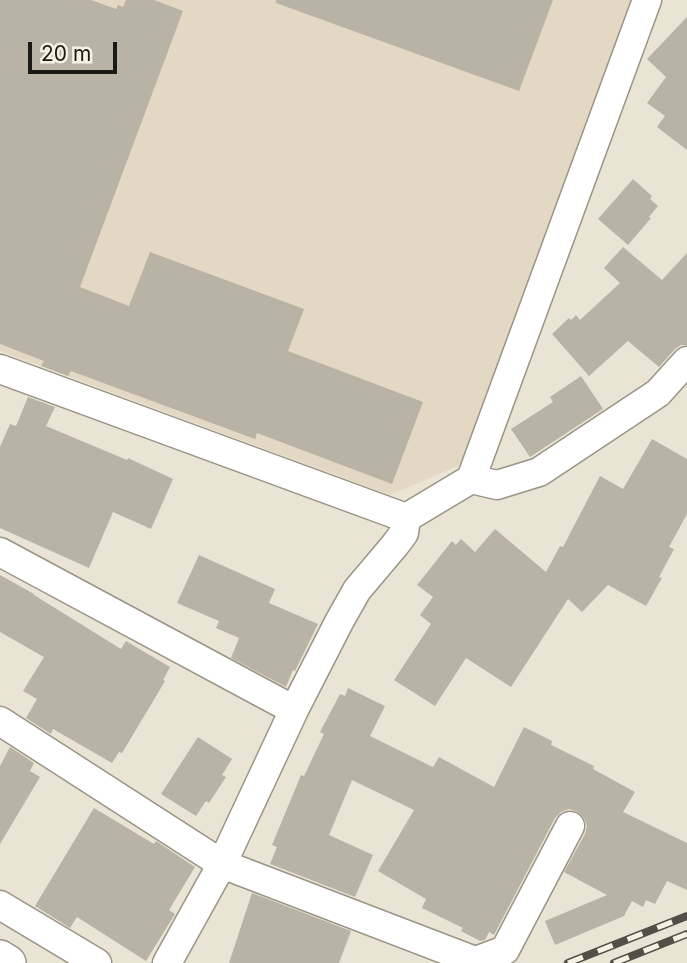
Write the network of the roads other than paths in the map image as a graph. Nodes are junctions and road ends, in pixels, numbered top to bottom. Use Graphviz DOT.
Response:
graph roads {
  1 [pos="647,0"];
  2 [pos="687,361"];
  3 [pos="0,369"];
  4 [pos="471,479"];
  5 [pos="406,518"];
  6 [pos="0,552"];
  7 [pos="294,710"];
  8 [pos="2,727"];
  9 [pos="570,826"];
  10 [pos="222,863"];
  11 [pos="0,905"];
  12 [pos="0,958"];
  13 [pos="473,962"];
  14 [pos="8,963"];
  15 [pos="97,963"];
  16 [pos="167,963"];
  1 -- 4 [label="street"];
  2 -- 4 [label="street"];
  3 -- 5 [label="street"];
  4 -- 5 [label="street"];
  5 -- 7 [label="street"];
  6 -- 7 [label="street"];
  7 -- 10 [label="street"];
  8 -- 10 [label="street"];
  9 -- 13 [label="street"];
  10 -- 13 [label="street"];
  10 -- 16 [label="street"];
  11 -- 15 [label="street"];
  12 -- 14 [label="street"];
}
